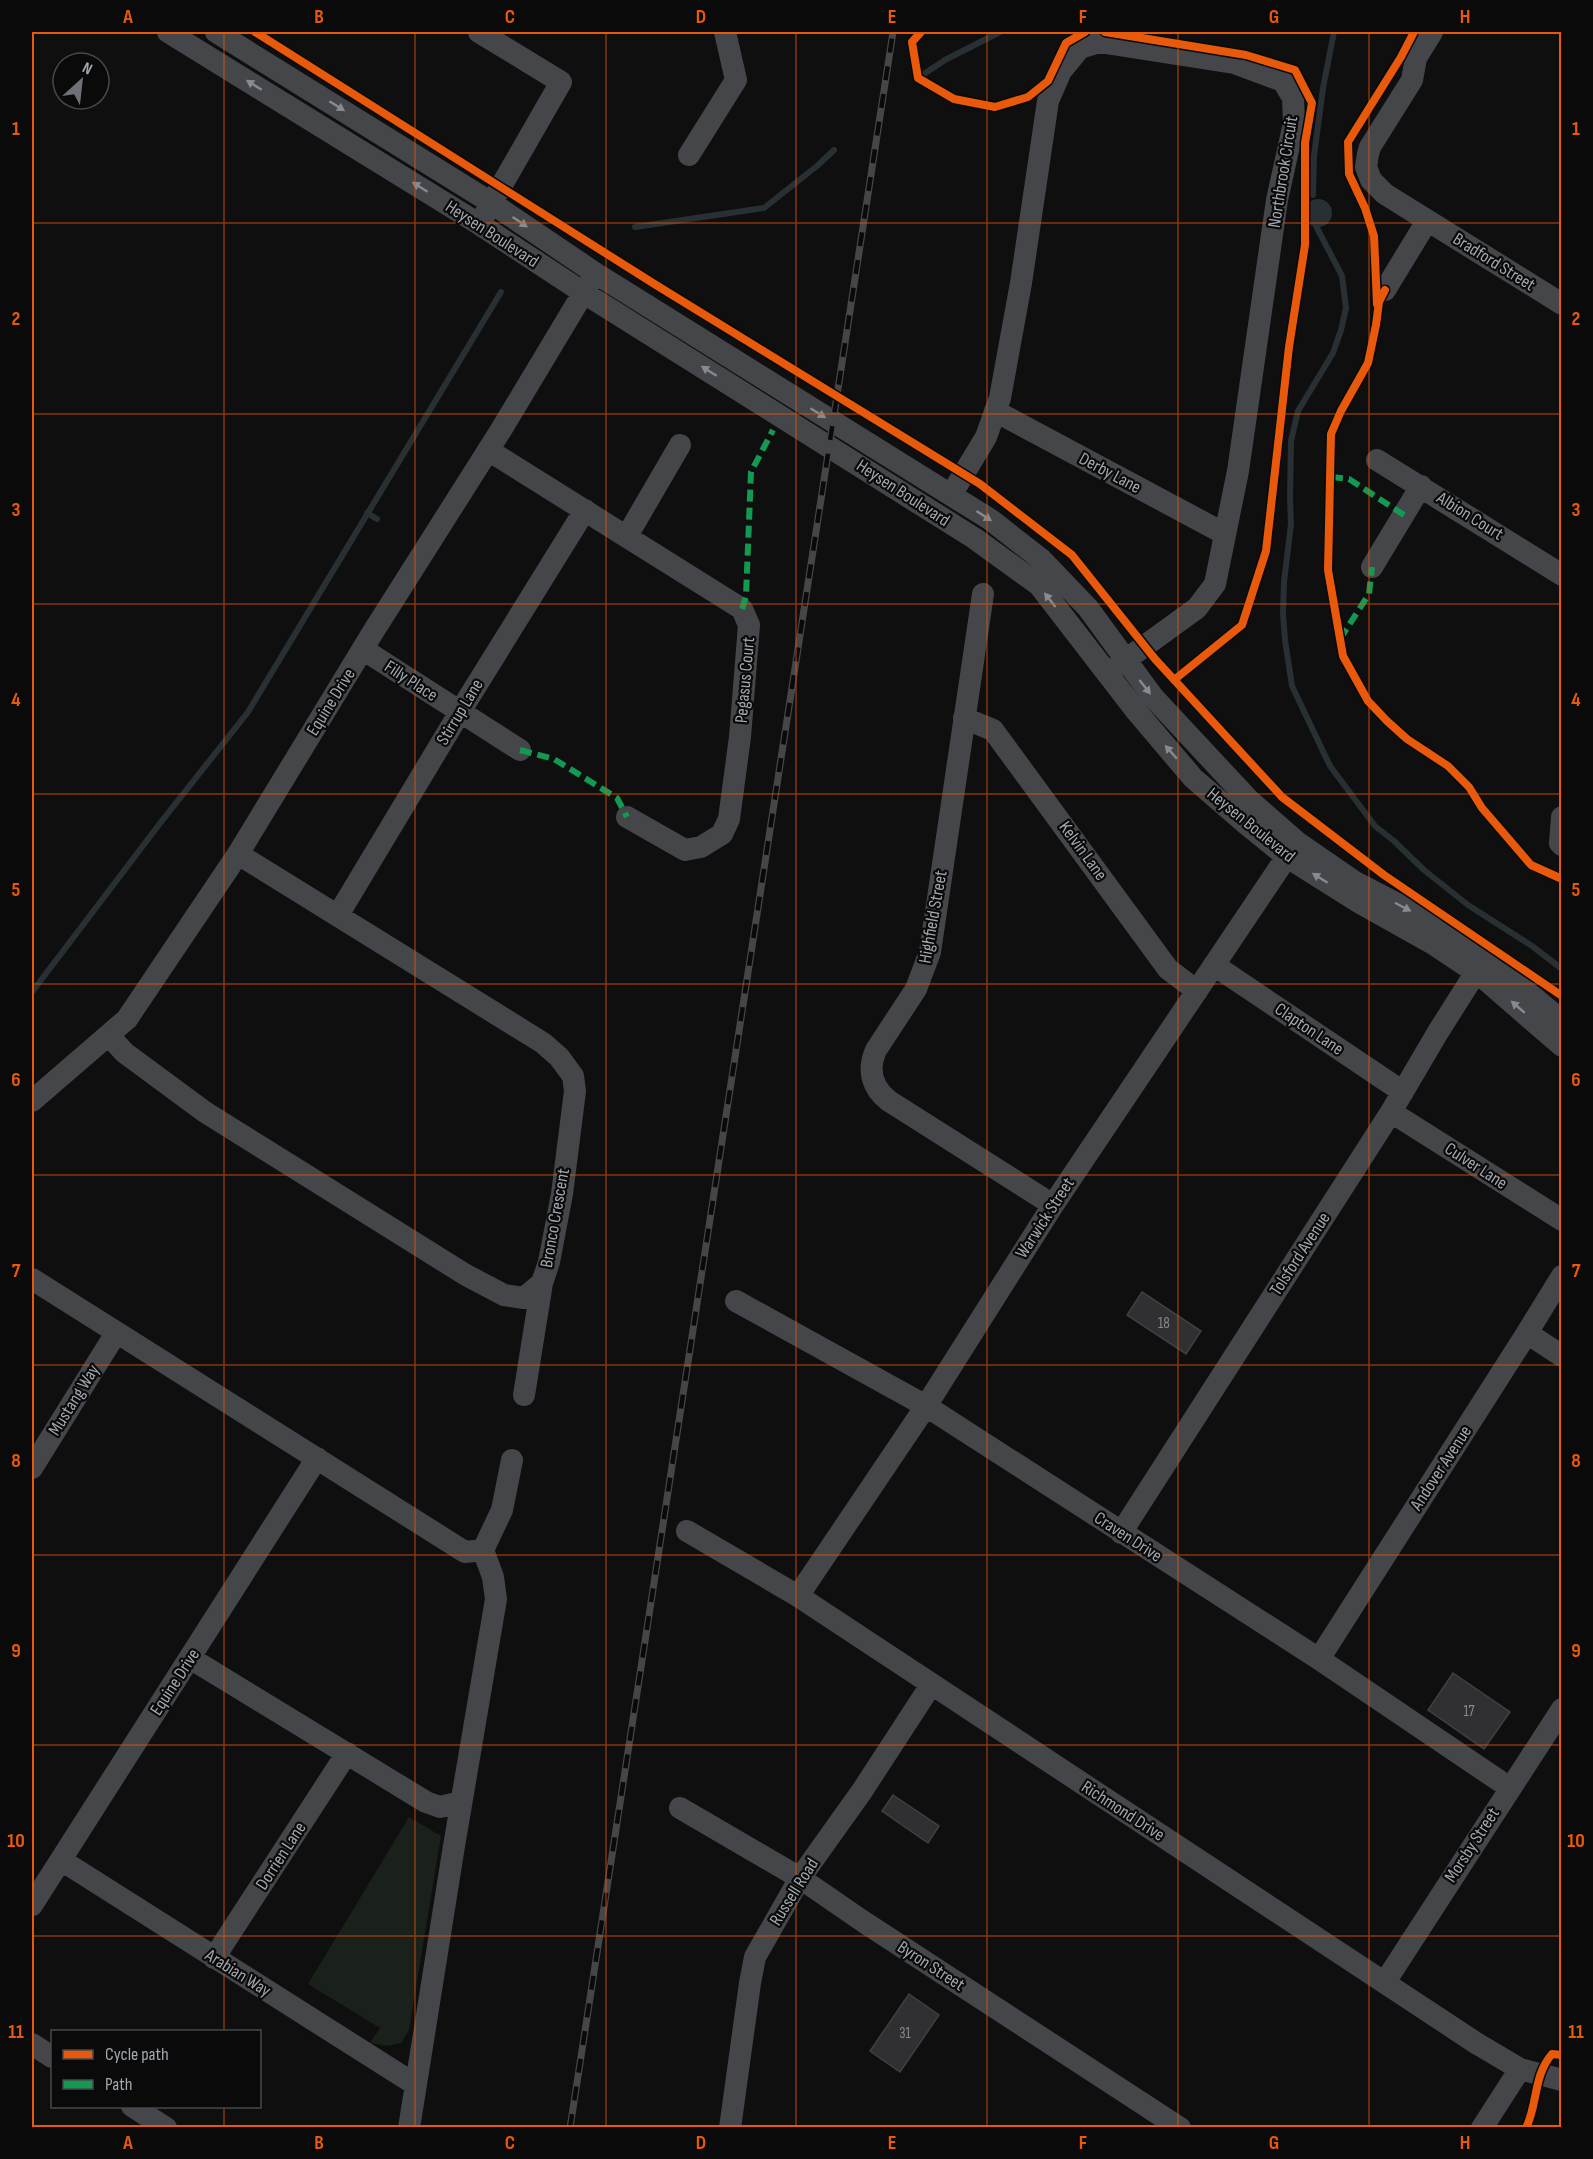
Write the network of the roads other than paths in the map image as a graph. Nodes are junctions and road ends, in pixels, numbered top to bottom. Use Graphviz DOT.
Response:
graph roads {
  1 [pos="168,32"];
  2 [pos="216,32"];
  3 [pos="479,32"];
  4 [pos="724,32"];
  5 [pos="1432,32"];
  6 [pos="689,155"];
  7 [pos="490,202"];
  8 [pos="1427,221"];
  9 [pos="479,224"];
  10 [pos="595,273"];
  11 [pos="1385,290"];
  12 [pos="584,293"];
  13 [pos="1562,304"];
  14 [pos="995,411"];
  15 [pos="680,446"];
  16 [pos="488,450"];
  17 [pos="1377,460"];
  18 [pos="1421,486"];
  19 [pos="951,495"];
  20 [pos="585,510"];
  21 [pos="1225,534"];
  22 [pos="627,536"];
  23 [pos="1372,567"];
  24 [pos="1562,574"];
  25 [pos="983,594"];
  26 [pos="364,650"];
  27 [pos="1116,667"];
  28 [pos="460,712"];
  29 [pos="964,718"];
  30 [pos="520,750"];
  31 [pos="1562,817"];
  32 [pos="627,818"];
  33 [pos="1562,845"];
  34 [pos="1292,849"];
  35 [pos="238,854"];
  36 [pos="338,915"];
  37 [pos="1214,965"];
  38 [pos="1476,972"];
  39 [pos="1197,991"];
  40 [pos="1562,1021"];
  41 [pos="109,1036"];
  42 [pos="1562,1046"];
  43 [pos="1403,1092"];
  44 [pos="32,1101"];
  45 [pos="1391,1112"];
  46 [pos="1053,1204"];
  47 [pos="1562,1221"];
  48 [pos="1562,1276"];
  49 [pos="32,1279"];
  50 [pos="542,1283"];
  51 [pos="736,1300"];
  52 [pos="116,1333"];
  53 [pos="1527,1333"];
  54 [pos="1562,1356"];
  55 [pos="524,1395"];
  56 [pos="926,1406"];
  57 [pos="317,1458"];
  58 [pos="512,1460"];
  59 [pos="32,1468"];
  60 [pos="687,1531"];
  61 [pos="1121,1533"];
  62 [pos="483,1550"];
  63 [pos="798,1596"];
  64 [pos="190,1658"];
  65 [pos="1319,1659"];
  66 [pos="932,1685"];
  67 [pos="1562,1709"];
  68 [pos="347,1754"];
  69 [pos="1510,1788"];
  70 [pos="461,1802"];
  71 [pos="680,1808"];
  72 [pos="61,1860"];
  73 [pos="800,1878"];
  74 [pos="32,1905"];
  75 [pos="214,1958"];
  76 [pos="1385,1982"];
  77 [pos="32,2044"];
  78 [pos="51,2056"];
  79 [pos="1520,2069"];
  80 [pos="1562,2080"];
  81 [pos="416,2085"];
  82 [pos="135,2108"];
  83 [pos="166,2127"];
  84 [pos="409,2127"];
  85 [pos="730,2127"];
  86 [pos="1180,2127"];
  87 [pos="1482,2127"];
  9 -- 1 [label="street, Heysen Boulevard, one-way"];
  2 -- 7 [label="street, Heysen Boulevard, one-way"];
  3 -- 7 [label="street"];
  4 -- 6 [label="street"];
  5 -- 8 [label="street, Bradford Street"];
  7 -- 9 [label="street"];
  7 -- 10 [label="street, Heysen Boulevard, one-way"];
  8 -- 11 [label="street"];
  8 -- 13 [label="street, Bradford Street"];
  9 -- 12 [label="street, Heysen Boulevard"];
  10 -- 12 [label="street, Equine Drive"];
  10 -- 19 [label="street, Heysen Boulevard, one-way"];
  12 -- 16 [label="street, Equine Drive"];
  27 -- 12 [label="street, Heysen Boulevard, one-way"];
  14 -- 19 [label="street, Northbrook Circuit"];
  14 -- 21 [label="street, Derby Lane"];
  14 -- 21 [label="street, Northbrook Circuit"];
  15 -- 22 [label="street"];
  16 -- 20 [label="street, Pegasus Court"];
  16 -- 26 [label="street, Equine Drive"];
  17 -- 18 [label="street, Albion Court"];
  18 -- 23 [label="street"];
  18 -- 24 [label="street, Albion Court"];
  19 -- 27 [label="street, Heysen Boulevard, one-way"];
  20 -- 22 [label="street, Pegasus Court"];
  20 -- 28 [label="street, Stirrup Lane"];
  21 -- 27 [label="street, Northbrook Circuit"];
  22 -- 32 [label="street, Pegasus Court"];
  25 -- 29 [label="street, Highfield Street"];
  26 -- 28 [label="street, Filly Place"];
  26 -- 35 [label="street, Equine Drive"];
  27 -- 34 [label="street, Heysen Boulevard"];
  28 -- 30 [label="street, Filly Place"];
  28 -- 36 [label="street, Stirrup Lane"];
  29 -- 39 [label="street, Kelvin Lane"];
  29 -- 46 [label="street, Highfield Street"];
  31 -- 33 [label="street"];
  34 -- 37 [label="street, Warwick Street"];
  38 -- 34 [label="street, Heysen Boulevard, one-way"];
  34 -- 40 [label="street, Heysen Boulevard, one-way"];
  35 -- 36 [label="street, Bronco Crescent"];
  35 -- 41 [label="street, Equine Drive"];
  36 -- 50 [label="street, Bronco Crescent"];
  37 -- 39 [label="street, Warwick Street"];
  37 -- 43 [label="street, Clapton Lane"];
  42 -- 38 [label="street, Heysen Boulevard, one-way"];
  38 -- 43 [label="street, Tolsford Avenue"];
  39 -- 46 [label="street, Warwick Street"];
  41 -- 44 [label="street, Equine Drive"];
  41 -- 50 [label="street, Bronco Crescent"];
  43 -- 45 [label="street, Tolsford Avenue"];
  45 -- 47 [label="street, Culver Lane"];
  45 -- 61 [label="street, Tolsford Avenue"];
  46 -- 56 [label="street, Warwick Street"];
  48 -- 53 [label="street, Andover Avenue"];
  49 -- 52 [label="street"];
  50 -- 55 [label="street"];
  51 -- 56 [label="street, Craven Drive"];
  52 -- 57 [label="street"];
  52 -- 59 [label="street, Mustang Way"];
  53 -- 54 [label="street"];
  53 -- 65 [label="street, Andover Avenue"];
  56 -- 61 [label="street, Craven Drive"];
  56 -- 63 [label="street, Warwick Street"];
  57 -- 62 [label="street"];
  57 -- 64 [label="street, Equine Drive"];
  58 -- 62 [label="street"];
  60 -- 63 [label="street, Richmond Drive"];
  61 -- 65 [label="street, Craven Drive"];
  62 -- 70 [label="street"];
  63 -- 66 [label="street, Richmond Drive"];
  64 -- 68 [label="street"];
  64 -- 72 [label="street, Equine Drive"];
  65 -- 69 [label="street, Craven Drive"];
  66 -- 73 [label="street, Russell Road"];
  66 -- 76 [label="street, Richmond Drive"];
  67 -- 69 [label="street, Morsby Street"];
  68 -- 70 [label="street"];
  68 -- 75 [label="street, Dorrien Lane"];
  69 -- 76 [label="street, Morsby Street"];
  70 -- 81 [label="street"];
  71 -- 73 [label="street, Byron Street"];
  72 -- 74 [label="street, Equine Drive"];
  72 -- 75 [label="street, Arabian Way"];
  73 -- 85 [label="street, Russell Road"];
  73 -- 86 [label="street, Byron Street"];
  75 -- 81 [label="street, Arabian Way"];
  76 -- 79 [label="street, Richmond Drive"];
  77 -- 78 [label="street"];
  79 -- 80 [label="street, Richmond Drive"];
  79 -- 87 [label="street"];
  81 -- 84 [label="street"];
  82 -- 83 [label="street"];
}
